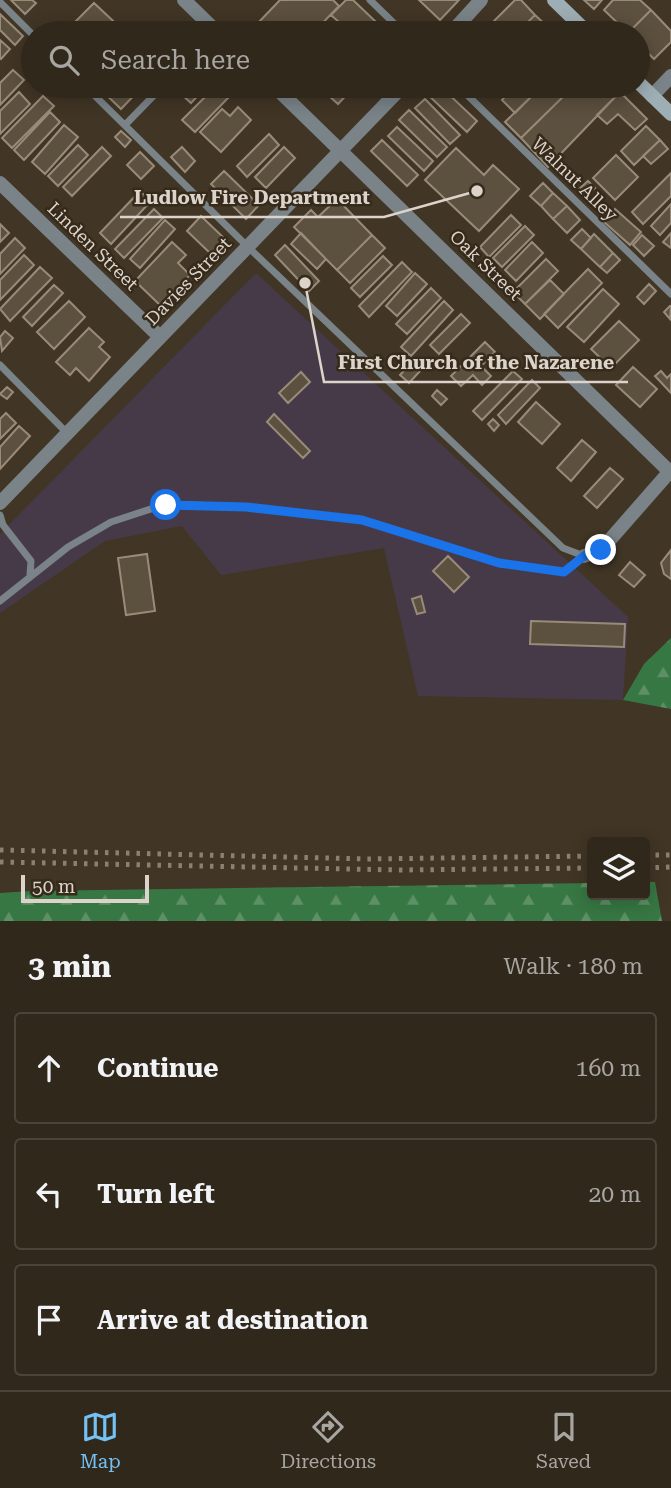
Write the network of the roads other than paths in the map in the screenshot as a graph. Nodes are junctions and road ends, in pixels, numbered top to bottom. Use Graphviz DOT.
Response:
graph roads {
  1 [pos="184,0"];
  2 [pos="369,0"];
  3 [pos="481,0"];
  4 [pos="554,0"];
  5 [pos="0,2"];
  6 [pos="205,21"];
  7 [pos="391,21"];
  8 [pos="462,21"];
  9 [pos="576,21"];
  10 [pos="21,23"];
  11 [pos="671,76"];
  12 [pos="652,96"];
  13 [pos="97,98"];
  14 [pos="151,98"];
  15 [pos="287,98"];
  16 [pos="392,98"];
  17 [pos="470,98"];
  18 [pos="671,114"];
  19 [pos="125,125"];
  20 [pos="342,150"];
  21 [pos="0,183"];
  22 [pos="248,247"];
  23 [pos="671,294"];
  24 [pos="160,337"];
  25 [pos="0,365"];
  26 [pos="68,434"];
  27 [pos="670,472"];
  28 [pos="0,503"];
  29 [pos="0,515"];
  30 [pos="584,556"];
  31 [pos="30,575"];
  32 [pos="0,601"];
  1 -- 6 [label="street"];
  2 -- 7 [label="lane"];
  3 -- 8 [label="street"];
  4 -- 9 [label="main road"];
  5 -- 10 [label="lane"];
  11 -- 12 [label="street"];
  12 -- 18 [label="main road"];
  13 -- 19 [label="lane"];
  14 -- 19 [label="lane"];
  15 -- 20 [label="street, Oak Street"];
  16 -- 20 [label="street, Davies Street"];
  17 -- 23 [label="lane, Walnut Alley"];
  19 -- 22 [label="lane"];
  20 -- 22 [label="street, Davies Street"];
  20 -- 27 [label="street, Oak Street"];
  21 -- 24 [label="street, Linden Street"];
  22 -- 24 [label="street, Davies Street"];
  22 -- 30 [label="lane"];
  24 -- 26 [label="street, Davies Street"];
  25 -- 26 [label="lane"];
  26 -- 28 [label="street, Davies Street"];
  27 -- 30 [label="street"];
  29 -- 31 [label="lane"];
  30 -- 31 [label="lane"];
  31 -- 32 [label="lane"];
}
